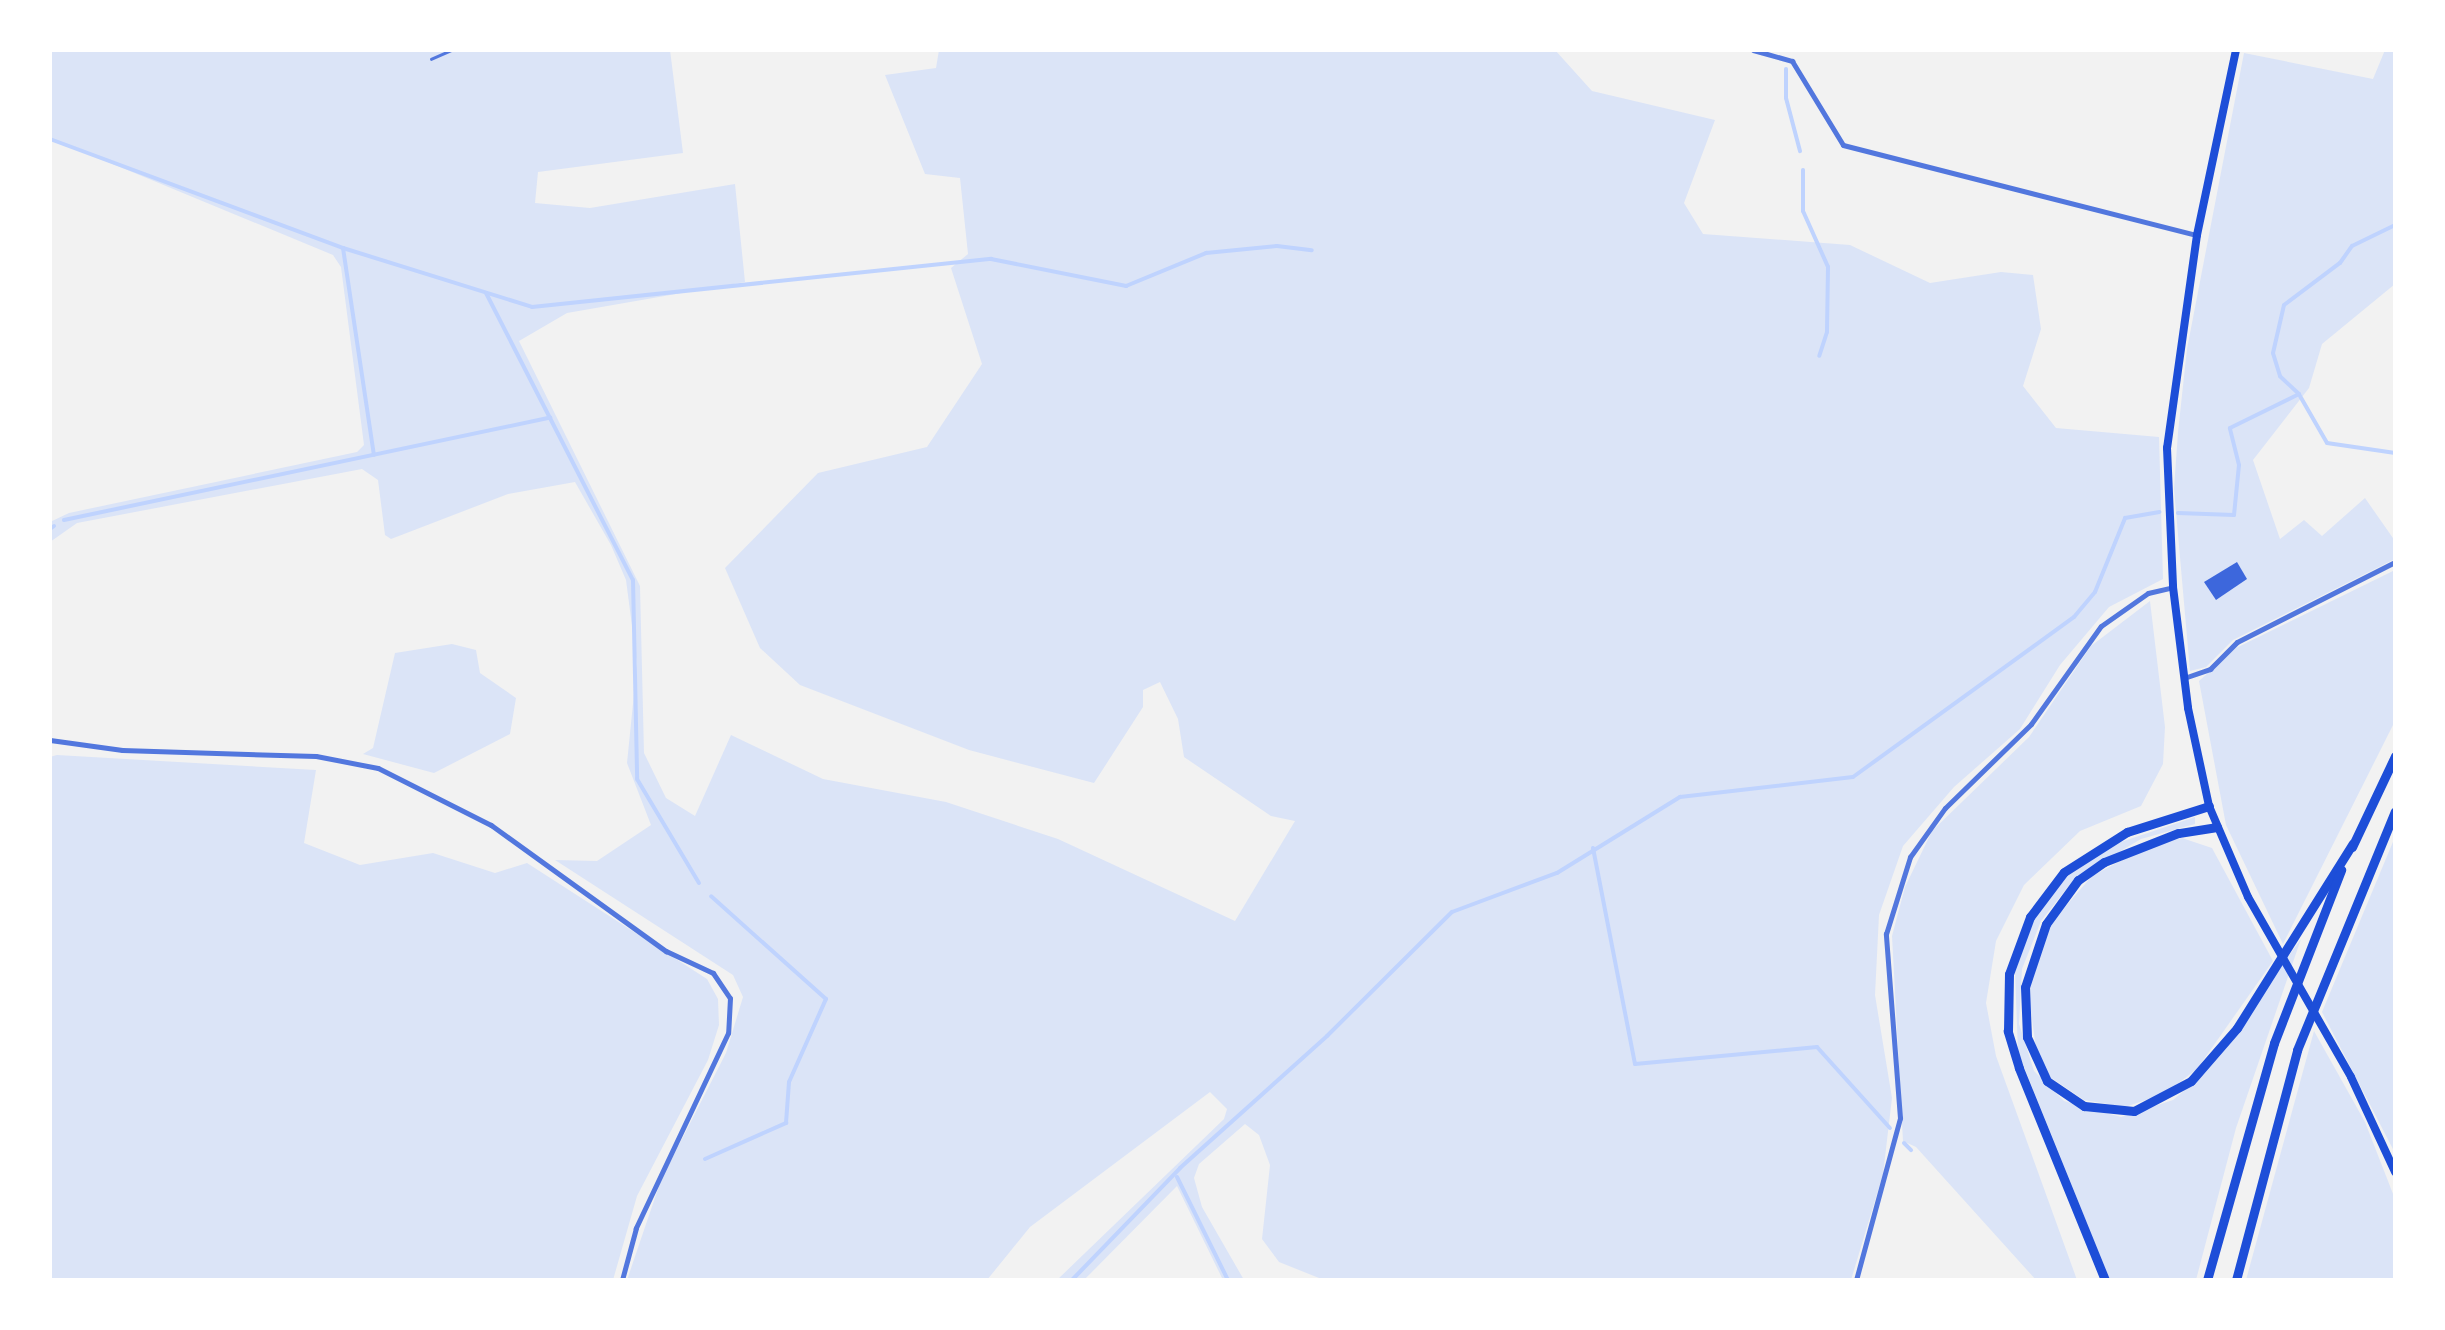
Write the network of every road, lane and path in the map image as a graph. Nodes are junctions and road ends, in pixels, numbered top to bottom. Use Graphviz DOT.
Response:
graph roads {
  1 [pos="451,50"];
  2 [pos="1753,50"];
  3 [pos="2236,50"];
  4 [pos="431,58"];
  5 [pos="2197,235"];
  6 [pos="2395,562"];
  7 [pos="2173,587"];
  8 [pos="2184,678"];
  9 [pos="50,740"];
  10 [pos="2395,756"];
  11 [pos="2209,806"];
  12 [pos="2395,811"];
  13 [pos="2217,828"];
  14 [pos="2354,843"];
  15 [pos="2395,1172"];
  16 [pos="622,1280"];
  17 [pos="1856,1280"];
  18 [pos="2104,1280"];
  19 [pos="2207,1280"];
  20 [pos="2236,1280"];
  1 -- 4 [label="lane"];
  2 -- 5 [label="street"];
  3 -- 5 [label="main road"];
  5 -- 7 [label="main road"];
  6 -- 8 [label="street"];
  7 -- 8 [label="main road"];
  7 -- 17 [label="street"];
  8 -- 11 [label="main road"];
  9 -- 16 [label="street"];
  10 -- 14 [label="highway"];
  11 -- 13 [label="main road"];
  11 -- 18 [label="highway"];
  12 -- 20 [label="highway"];
  13 -- 14 [label="highway"];
  13 -- 15 [label="main road"];
  14 -- 19 [label="highway"];
}
